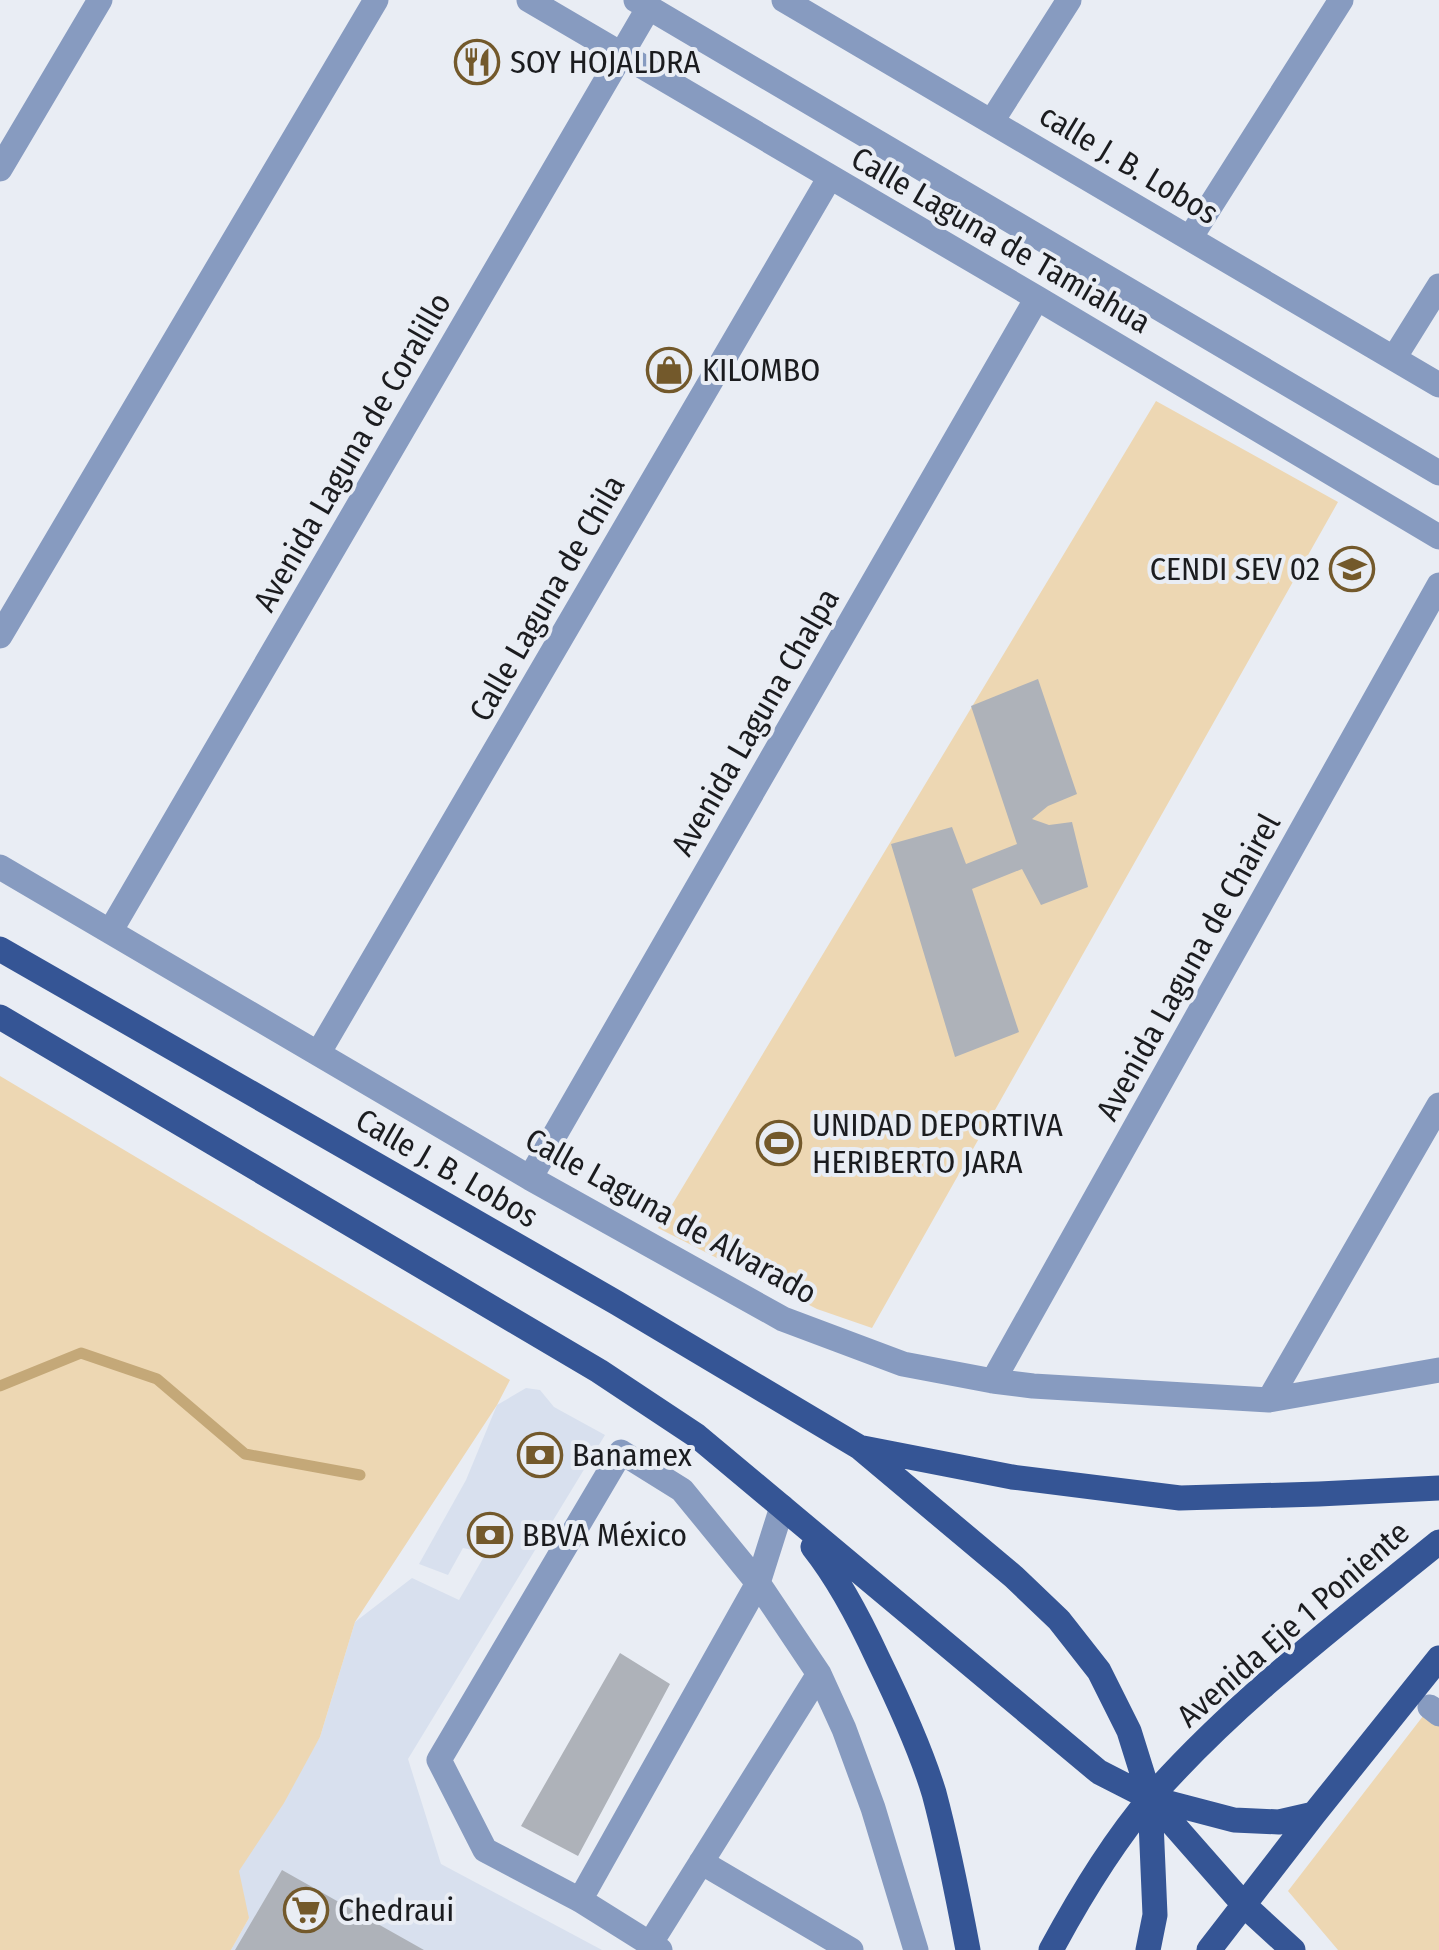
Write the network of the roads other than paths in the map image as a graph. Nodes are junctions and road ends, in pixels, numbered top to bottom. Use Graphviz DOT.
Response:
graph roads {
  1 [pos="100,0"];
  2 [pos="376,0"];
  3 [pos="529,0"];
  4 [pos="1069,0"];
  5 [pos="1341,0"];
  6 [pos="642,3"];
  7 [pos="795,3"];
  8 [pos="620,54"];
  9 [pos="992,121"];
  10 [pos="0,169"];
  11 [pos="830,177"];
  12 [pos="1190,238"];
  13 [pos="1439,286"];
  14 [pos="1037,298"];
  15 [pos="1394,358"];
  16 [pos="1439,385"];
  17 [pos="1439,473"];
  18 [pos="1439,538"];
  19 [pos="1439,585"];
  20 [pos="0,636"];
  21 [pos="0,867"];
  22 [pos="111,930"];
  23 [pos="0,950"];
  24 [pos="0,1017"];
  25 [pos="319,1052"];
  26 [pos="1439,1105"];
  27 [pos="530,1178"];
  28 [pos="1439,1370"];
  29 [pos="993,1382"];
  30 [pos="1269,1400"];
  31 [pos="859,1447"];
  32 [pos="1439,1488"];
  33 [pos="782,1507"];
  34 [pos="1439,1542"];
  35 [pos="758,1582"];
  36 [pos="1439,1658"];
  37 [pos="819,1674"];
  38 [pos="1150,1798"];
  39 [pos="1314,1814"];
  40 [pos="701,1862"];
  41 [pos="580,1900"];
  42 [pos="1244,1906"];
  43 [pos="654,1948"];
  44 [pos="851,1950"];
  45 [pos="916,1950"];
  46 [pos="968,1950"];
  47 [pos="1051,1950"];
  48 [pos="1148,1950"];
  49 [pos="1209,1950"];
  50 [pos="1293,1950"];
  1 -- 10 [label="street"];
  2 -- 20 [label="street"];
  3 -- 8 [label="street, Calle Laguna de Tamiahua"];
  4 -- 9 [label="street"];
  5 -- 12 [label="street"];
  6 -- 8 [label="street, Avenida Laguna de Coralillo"];
  6 -- 17 [label="street, Calle Laguna de Tamiahua"];
  7 -- 9 [label="street, calle J. B. Lobos"];
  8 -- 11 [label="street, Calle Laguna de Tamiahua"];
  8 -- 22 [label="street, Avenida Laguna de Coralillo"];
  9 -- 12 [label="street, calle J. B. Lobos"];
  11 -- 14 [label="street, Calle Laguna de Tamiahua"];
  11 -- 25 [label="street, Calle Laguna de Chila"];
  12 -- 15 [label="street, calle J. B. Lobos"];
  13 -- 15 [label="street"];
  14 -- 18 [label="street, Calle Laguna de Tamiahua"];
  14 -- 27 [label="street, Avenida Laguna Chalpa"];
  15 -- 16 [label="street, calle J. B. Lobos"];
  19 -- 29 [label="street, Avenida Laguna de Chairel"];
  21 -- 22 [label="street, Calle Laguna de Alvarado"];
  22 -- 25 [label="street, Calle Laguna de Alvarado"];
  23 -- 31 [label="main road, Calle J. B. Lobos"];
  24 -- 33 [label="main road"];
  25 -- 27 [label="street, Calle Laguna de Alvarado"];
  26 -- 30 [label="street"];
  27 -- 29 [label="street, Calle Laguna de Alvarado"];
  28 -- 30 [label="street, Calle Laguna de Alvarado"];
  29 -- 30 [label="street, Calle Laguna de Alvarado"];
  31 -- 32 [label="main road"];
  31 -- 38 [label="main road"];
  33 -- 35 [label="street"];
  33 -- 38 [label="main road"];
  33 -- 46 [label="main road"];
  34 -- 38 [label="main road, Avenida Eje 1 Poniente"];
  35 -- 37 [label="street"];
  35 -- 41 [label="street"];
  35 -- 41 [label="street"];
  36 -- 39 [label="main road"];
  37 -- 40 [label="street"];
  37 -- 45 [label="street"];
  38 -- 39 [label="main road"];
  38 -- 42 [label="main road"];
  38 -- 47 [label="main road, Avenida Eje 1 Poniente"];
  38 -- 48 [label="main road"];
  39 -- 42 [label="main road"];
  40 -- 43 [label="street"];
  40 -- 44 [label="street"];
  41 -- 43 [label="street"];
  42 -- 49 [label="main road"];
  42 -- 50 [label="main road"];
}
